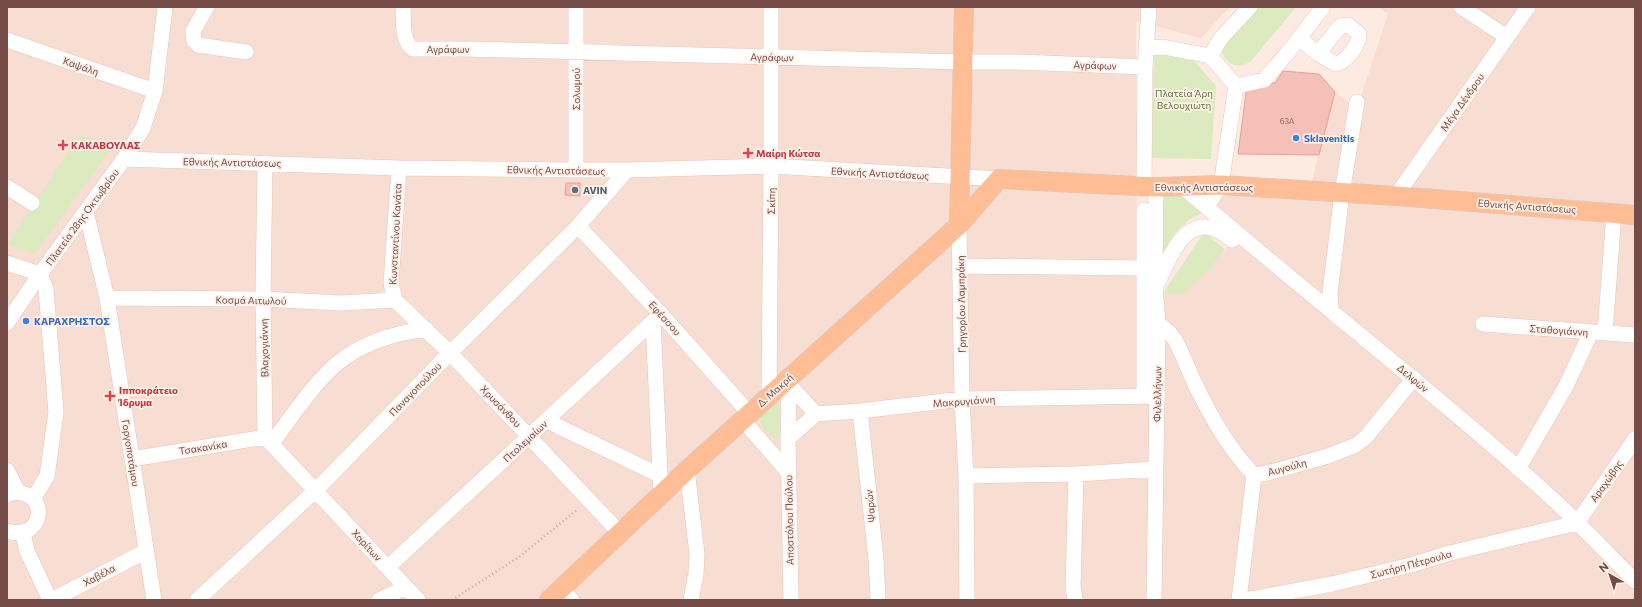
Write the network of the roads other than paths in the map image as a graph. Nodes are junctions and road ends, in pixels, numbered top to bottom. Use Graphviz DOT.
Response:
graph roads {
  1 [pos="165,7"];
  2 [pos="207,7"];
  3 [pos="403,7"];
  4 [pos="576,7"];
  5 [pos="771,7"];
  6 [pos="964,7"];
  7 [pos="1149,7"];
  8 [pos="1250,7"];
  9 [pos="1324,7"];
  10 [pos="1461,7"];
  11 [pos="1528,7"];
  12 [pos="1507,37"];
  13 [pos="1299,38"];
  14 [pos="7,40"];
  15 [pos="1147,48"];
  16 [pos="246,52"];
  17 [pos="577,52"];
  18 [pos="1318,54"];
  19 [pos="1210,56"];
  20 [pos="771,57"];
  21 [pos="963,62"];
  22 [pos="1144,67"];
  23 [pos="1236,86"];
  24 [pos="155,91"];
  25 [pos="1357,102"];
  26 [pos="124,159"];
  27 [pos="265,163"];
  28 [pos="771,166"];
  29 [pos="399,168"];
  30 [pos="576,170"];
  31 [pos="627,170"];
  32 [pos="960,178"];
  33 [pos="999,180"];
  34 [pos="1221,185"];
  35 [pos="1182,186"];
  36 [pos="7,187"];
  37 [pos="1150,187"];
  38 [pos="1342,193"];
  39 [pos="1396,196"];
  40 [pos="32,204"];
  41 [pos="1206,207"];
  42 [pos="1144,210"];
  43 [pos="86,212"];
  44 [pos="1614,213"];
  45 [pos="1635,214"];
  46 [pos="959,225"];
  47 [pos="578,226"];
  48 [pos="7,262"];
  49 [pos="960,266"];
  50 [pos="1144,268"];
  51 [pos="40,274"];
  52 [pos="1293,280"];
  53 [pos="1155,288"];
  54 [pos="107,298"];
  55 [pos="263,299"];
  56 [pos="396,300"];
  57 [pos="1331,310"];
  58 [pos="657,317"];
  59 [pos="1158,322"];
  60 [pos="7,323"];
  61 [pos="1483,324"];
  62 [pos="426,329"];
  63 [pos="1598,332"];
  64 [pos="1635,335"];
  65 [pos="450,353"];
  66 [pos="1414,378"];
  67 [pos="787,383"];
  68 [pos="769,395"];
  69 [pos="1151,396"];
  70 [pos="962,399"];
  71 [pos="860,411"];
  72 [pos="816,414"];
  73 [pos="746,416"];
  74 [pos="547,421"];
  75 [pos="530,437"];
  76 [pos="788,439"];
  77 [pos="1635,439"];
  78 [pos="268,441"];
  79 [pos="132,459"];
  80 [pos="1156,469"];
  81 [pos="1518,469"];
  82 [pos="7,470"];
  83 [pos="687,470"];
  84 [pos="788,472"];
  85 [pos="1076,474"];
  86 [pos="659,475"];
  87 [pos="1254,475"];
  88 [pos="966,476"];
  89 [pos="316,490"];
  90 [pos="12,494"];
  91 [pos="661,494"];
  92 [pos="33,499"];
  93 [pos="1577,523"];
  94 [pos="7,531"];
  95 [pos="23,533"];
  96 [pos="620,533"];
  97 [pos="146,551"];
  98 [pos="388,568"];
  99 [pos="1635,581"];
  100 [pos="406,587"];
  101 [pos="561,596"];
  102 [pos="1279,597"];
  103 [pos="51,600"];
  104 [pos="154,600"];
  105 [pos="197,600"];
  106 [pos="379,600"];
  107 [pos="418,600"];
  108 [pos="692,600"];
  109 [pos="791,600"];
  110 [pos="878,600"];
  111 [pos="967,600"];
  112 [pos="1075,600"];
  113 [pos="1154,600"];
  114 [pos="1239,600"];
  115 [pos="1245,600"];
  1 -- 24 [label="street, Πλατεία 28ης Οκτωβρίου"];
  2 -- 16 [label="street"];
  3 -- 17 [label="street, Αγράφων"];
  4 -- 17 [label="street, Σολωμού"];
  5 -- 20 [label="street, Σκίπη"];
  6 -- 21 [label="main road, Γρηγορίου Λαμπράκη"];
  7 -- 15 [label="street, Φιλελλήνων"];
  8 -- 19 [label="street"];
  9 -- 13 [label="street"];
  10 -- 12 [label="street"];
  11 -- 12 [label="street, Μέγα Δένδρου"];
  12 -- 39 [label="street, Μέγα Δένδρου"];
  13 -- 18 [label="street"];
  13 -- 23 [label="street"];
  14 -- 24 [label="street, Καψάλη"];
  15 -- 19 [label="street"];
  15 -- 22 [label="street, Φιλελλήνων"];
  17 -- 20 [label="street, Αγράφων"];
  17 -- 30 [label="street, Σολωμού"];
  19 -- 23 [label="street"];
  20 -- 21 [label="street, Αγράφων"];
  20 -- 28 [label="street, Σκίπη"];
  21 -- 22 [label="street, Αγράφων"];
  21 -- 32 [label="main road, Γρηγορίου Λαμπράκη"];
  22 -- 37 [label="street, Φιλελλήνων"];
  23 -- 34 [label="street"];
  24 -- 26 [label="street, Πλατεία 28ης Οκτωβρίου"];
  25 -- 38 [label="street"];
  26 -- 27 [label="street, Εθνικής Αντιστάσεως"];
  26 -- 43 [label="street, Πλατεία 28ης Οκτωβρίου"];
  27 -- 29 [label="street, Εθνικής Αντιστάσεως"];
  27 -- 55 [label="street, Βλαχογιάννη"];
  28 -- 31 [label="street, Εθνικής Αντιστάσεως"];
  28 -- 32 [label="street, Εθνικής Αντιστάσεως"];
  28 -- 68 [label="street, Σκίπη"];
  29 -- 30 [label="street, Εθνικής Αντιστάσεως"];
  29 -- 56 [label="street, Κωνσταντίνου Κανάτα"];
  30 -- 31 [label="street, Εθνικής Αντιστάσεως"];
  31 -- 47 [label="street, Παναγοπούλου"];
  32 -- 33 [label="street, Εθνικής Αντιστάσεως"];
  32 -- 46 [label="main road, Γρηγορίου Λαμπράκη"];
  33 -- 37 [label="main road, Εθνικής Αντιστάσεως"];
  33 -- 46 [label="main road, Δ. Μακρή"];
  34 -- 35 [label="main road, Εθνικής Αντιστάσεως"];
  34 -- 38 [label="main road, Εθνικής Αντιστάσεως"];
  34 -- 41 [label="street"];
  35 -- 37 [label="main road, Εθνικής Αντιστάσεως"];
  35 -- 41 [label="street, Δελφών"];
  36 -- 40 [label="street"];
  37 -- 53 [label="street, Φιλελλήνων"];
  38 -- 39 [label="main road, Εθνικής Αντιστάσεως"];
  38 -- 57 [label="street"];
  39 -- 44 [label="main road, Εθνικής Αντιστάσεως"];
  41 -- 52 [label="street, Δελφών"];
  42 -- 50 [label="street"];
  43 -- 51 [label="street, Πλατεία 28ης Οκτωβρίου"];
  43 -- 54 [label="street, Γοργοποτάμου"];
  44 -- 45 [label="main road, Εθνικής Αντιστάσεως"];
  44 -- 63 [label="street"];
  46 -- 49 [label="street, Γρηγορίου Λαμπράκη"];
  46 -- 67 [label="main road, Δ. Μακρή"];
  47 -- 58 [label="street, Εφέσσου"];
  47 -- 65 [label="street, Παναγοπούλου"];
  48 -- 51 [label="street"];
  49 -- 50 [label="street"];
  49 -- 70 [label="street, Γρηγορίου Λαμπράκη"];
  50 -- 69 [label="street"];
  51 -- 60 [label="street, Πλατεία 28ης Οκτωβρίου"];
  51 -- 92 [label="street"];
  52 -- 53 [label="street"];
  52 -- 57 [label="street, Δελφών"];
  53 -- 59 [label="street, Φιλελλήνων"];
  54 -- 55 [label="street, Κοσμά Αιτωλού"];
  54 -- 79 [label="street, Γοργοποτάμου"];
  55 -- 56 [label="street, Κοσμά Αιτωλού"];
  55 -- 78 [label="street, Βλαχογιάννη"];
  56 -- 62 [label="street, Χρυσάνθου"];
  57 -- 66 [label="street, Δελφών"];
  58 -- 73 [label="street, Εφέσσου"];
  58 -- 74 [label="street, Πτολεμαίων"];
  58 -- 86 [label="street"];
  59 -- 69 [label="street, Φιλελλήνων"];
  59 -- 87 [label="street"];
  61 -- 63 [label="street, Σταθογιάννη"];
  62 -- 65 [label="street, Χρυσάνθου"];
  62 -- 78 [label="street"];
  63 -- 64 [label="street, Σταθογιάννη"];
  63 -- 81 [label="street"];
  65 -- 75 [label="street, Χρυσάνθου"];
  65 -- 89 [label="street, Παναγοπούλου"];
  66 -- 81 [label="street, Δελφών"];
  66 -- 87 [label="street, Αυγούλη"];
  67 -- 68 [label="main road, Δ. Μακρή"];
  67 -- 72 [label="street"];
  67 -- 76 [label="street, Αποστόλου Παύλου"];
  68 -- 73 [label="main road, Δ. Μακρή"];
  69 -- 70 [label="street, Μακρυγιάννη"];
  69 -- 80 [label="street, Φιλελλήνων"];
  70 -- 71 [label="street, Μακρυγιάννη"];
  70 -- 88 [label="street, Γρηγορίου Λαμπράκη"];
  71 -- 72 [label="street, Μακρυγιάννη"];
  71 -- 110 [label="street, Ψαρών"];
  72 -- 76 [label="street"];
  73 -- 83 [label="main road, Δ. Μακρή"];
  73 -- 84 [label="street, Εφέσσου"];
  74 -- 75 [label="street, Πτολεμαίων"];
  74 -- 86 [label="street"];
  75 -- 96 [label="street, Χρυσάνθου"];
  75 -- 98 [label="street, Πτολεμαίων"];
  76 -- 84 [label="street, Αποστόλου Παύλου"];
  77 -- 93 [label="street, Αραχώβης"];
  78 -- 79 [label="street, Τσακανίκα"];
  78 -- 89 [label="street, Χαρίτων"];
  79 -- 97 [label="street, Γοργοποτάμου"];
  80 -- 85 [label="street"];
  80 -- 113 [label="street, Φιλελλήνων"];
  81 -- 93 [label="street, Δελφών"];
  82 -- 90 [label="street"];
  83 -- 91 [label="main road, Δ. Μακρή"];
  83 -- 108 [label="street"];
  84 -- 109 [label="street, Αποστόλου Παύλου"];
  85 -- 88 [label="street"];
  85 -- 112 [label="street"];
  86 -- 91 [label="street"];
  87 -- 114 [label="street, Αυγούλη"];
  88 -- 111 [label="street, Γρηγορίου Λαμπράκη"];
  89 -- 98 [label="street, Χαρίτων"];
  89 -- 105 [label="street, Παναγοπούλου"];
  90 -- 92 [label="street"];
  91 -- 96 [label="main road, Δ. Μακρή"];
  92 -- 95 [label="street"];
  93 -- 99 [label="street, Δελφών"];
  93 -- 102 [label="street, Σωτήρη Πέτρουλα"];
  94 -- 95 [label="street"];
  95 -- 103 [label="street"];
  96 -- 101 [label="main road, Δ. Μακρή"];
  97 -- 103 [label="street, Χαβέλα"];
  97 -- 104 [label="street, Γοργοποτάμου"];
  98 -- 100 [label="street, Χαρίτων"];
  100 -- 106 [label="street"];
  100 -- 107 [label="street, Χαρίτων"];
  102 -- 115 [label="street, Σωτήρη Πέτρουλα"];
}
